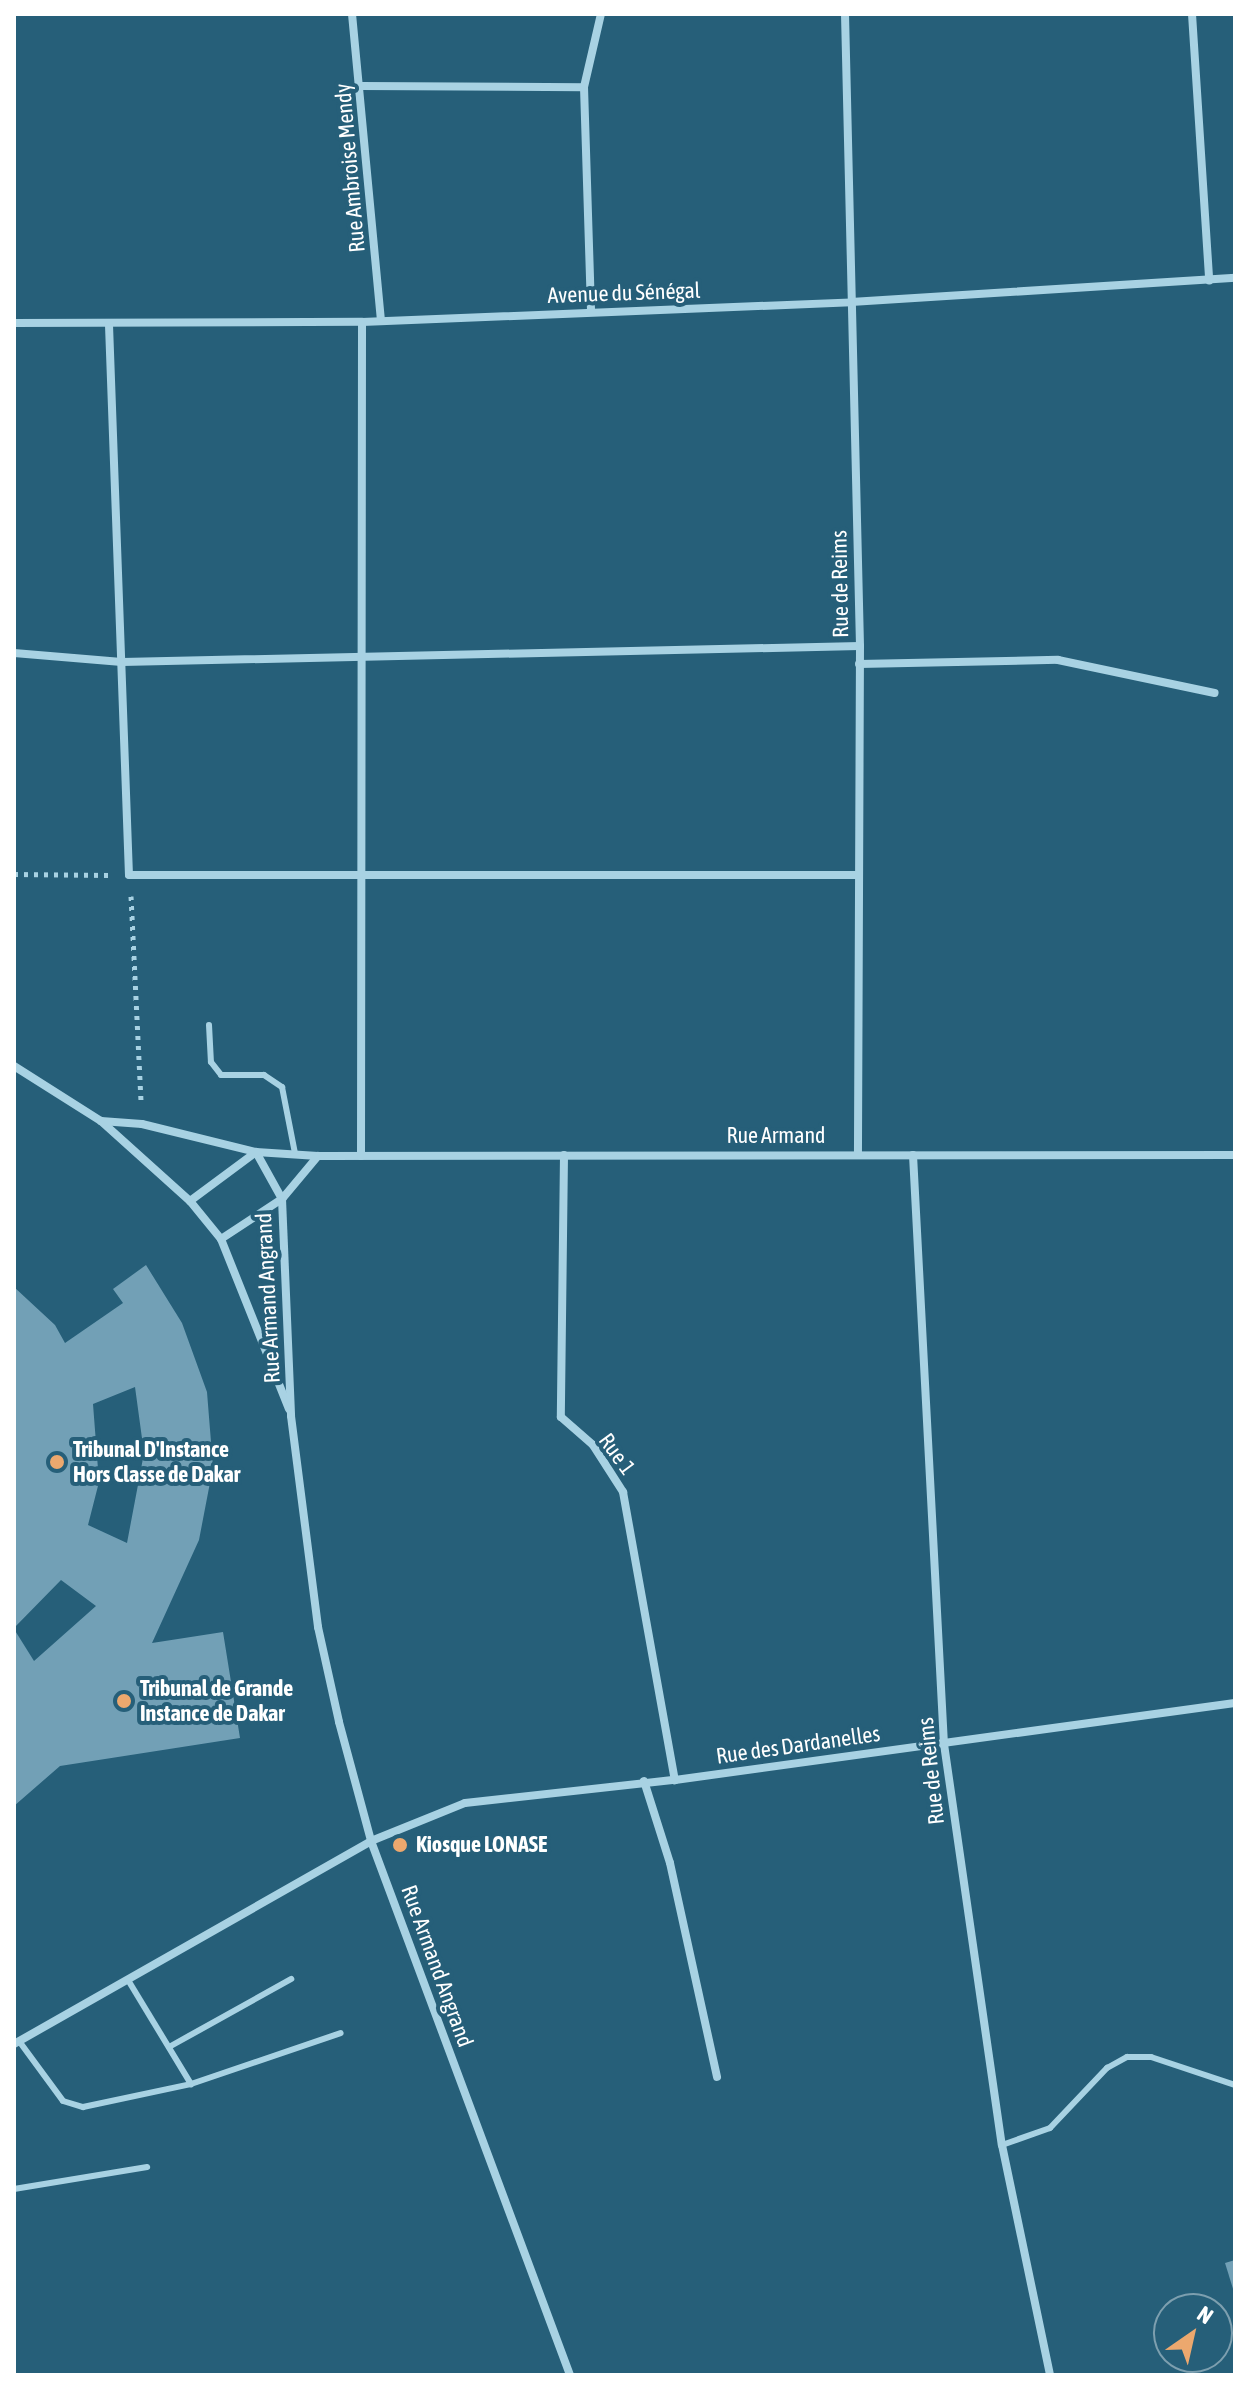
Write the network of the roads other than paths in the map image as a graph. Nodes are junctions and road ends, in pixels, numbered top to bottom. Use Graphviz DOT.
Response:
graph roads {
  1 [pos="352,14"];
  2 [pos="601,14"];
  3 [pos="845,14"];
  4 [pos="1192,14"];
  5 [pos="361,86"];
  6 [pos="584,87"];
  7 [pos="1235,278"];
  8 [pos="1209,280"];
  9 [pos="851,302"];
  10 [pos="591,312"];
  11 [pos="381,320"];
  12 [pos="362,322"];
  13 [pos="14,323"];
  14 [pos="109,325"];
  15 [pos="860,646"];
  16 [pos="14,653"];
  17 [pos="363,656"];
  18 [pos="122,662"];
  19 [pos="859,664"];
  20 [pos="1215,693"];
  21 [pos="362,875"];
  22 [pos="859,875"];
  23 [pos="209,1025"];
  24 [pos="14,1066"];
  25 [pos="101,1121"];
  26 [pos="256,1152"];
  27 [pos="295,1153"];
  28 [pos="858,1154"];
  29 [pos="564,1155"];
  30 [pos="913,1155"];
  31 [pos="1235,1155"];
  32 [pos="318,1156"];
  33 [pos="361,1156"];
  34 [pos="282,1199"];
  35 [pos="190,1201"];
  36 [pos="221,1239"];
  37 [pos="291,1416"];
  38 [pos="1235,1703"];
  39 [pos="944,1744"];
  40 [pos="675,1780"];
  41 [pos="644,1781"];
  42 [pos="371,1841"];
  43 [pos="291,1979"];
  44 [pos="128,1980"];
  45 [pos="341,2033"];
  46 [pos="16,2042"];
  47 [pos="169,2047"];
  48 [pos="717,2077"];
  49 [pos="191,2084"];
  50 [pos="1235,2085"];
  51 [pos="1002,2145"];
  52 [pos="147,2167"];
  53 [pos="14,2189"];
  54 [pos="570,2375"];
  55 [pos="1050,2375"];
  1 -- 5 [label="street, Rue Ambroise Mendy"];
  2 -- 6 [label="street"];
  3 -- 9 [label="street, Rue de Reims"];
  4 -- 8 [label="street"];
  5 -- 6 [label="street"];
  5 -- 11 [label="street, Rue Ambroise Mendy"];
  6 -- 10 [label="street"];
  7 -- 8 [label="street, Avenue du Sénégal"];
  8 -- 9 [label="street, Avenue du Sénégal"];
  9 -- 10 [label="street, Avenue du Sénégal"];
  9 -- 15 [label="street, Rue de Reims"];
  10 -- 11 [label="street, Avenue du Sénégal"];
  11 -- 12 [label="street, Avenue du Sénégal"];
  12 -- 14 [label="street, Avenue du Sénégal"];
  12 -- 17 [label="street"];
  13 -- 14 [label="street, Avenue du Sénégal"];
  14 -- 18 [label="street"];
  15 -- 17 [label="street"];
  15 -- 19 [label="street, Rue de Reims"];
  16 -- 18 [label="street"];
  17 -- 18 [label="street"];
  17 -- 21 [label="street"];
  18 -- 21 [label="street"];
  19 -- 20 [label="street"];
  19 -- 22 [label="street, Rue de Reims"];
  21 -- 22 [label="street"];
  21 -- 33 [label="street"];
  22 -- 28 [label="street, Rue de Reims"];
  23 -- 27 [label="lane"];
  24 -- 25 [label="street, Rue Armand Angrand"];
  25 -- 26 [label="street, Rue Armand Angrand"];
  25 -- 35 [label="street, Rue Armand Angrand"];
  26 -- 27 [label="street, Rue Armand"];
  26 -- 34 [label="street, Rue Armand Angrand"];
  26 -- 35 [label="street"];
  27 -- 32 [label="street, Rue Armand"];
  28 -- 29 [label="street, Rue Armand"];
  28 -- 30 [label="street, Rue Armand"];
  29 -- 33 [label="street, Rue Armand"];
  29 -- 40 [label="street, Rue 1"];
  30 -- 31 [label="street, Rue Armand"];
  30 -- 39 [label="street, Rue de Reims"];
  32 -- 33 [label="street, Rue Armand"];
  32 -- 34 [label="street"];
  34 -- 36 [label="street"];
  34 -- 37 [label="street, Rue Armand Angrand"];
  35 -- 36 [label="street, Rue Armand Angrand"];
  36 -- 37 [label="street, Rue Armand Angrand"];
  37 -- 42 [label="street, Rue Armand Angrand"];
  38 -- 39 [label="street, Rue des Dardanelles"];
  39 -- 40 [label="street, Rue des Dardanelles"];
  39 -- 51 [label="street, Rue de Reims"];
  40 -- 41 [label="street, Rue des Dardanelles"];
  41 -- 42 [label="street, Rue des Dardanelles"];
  41 -- 48 [label="street"];
  42 -- 44 [label="street, Rue des Dardanelles"];
  42 -- 54 [label="street, Rue Armand Angrand"];
  43 -- 47 [label="lane"];
  44 -- 46 [label="street, Rue des Dardanelles"];
  44 -- 47 [label="lane"];
  45 -- 49 [label="lane"];
  46 -- 49 [label="lane"];
  47 -- 49 [label="lane"];
  50 -- 51 [label="lane"];
  51 -- 55 [label="street, Rue de Reims"];
  52 -- 53 [label="lane"];
}
